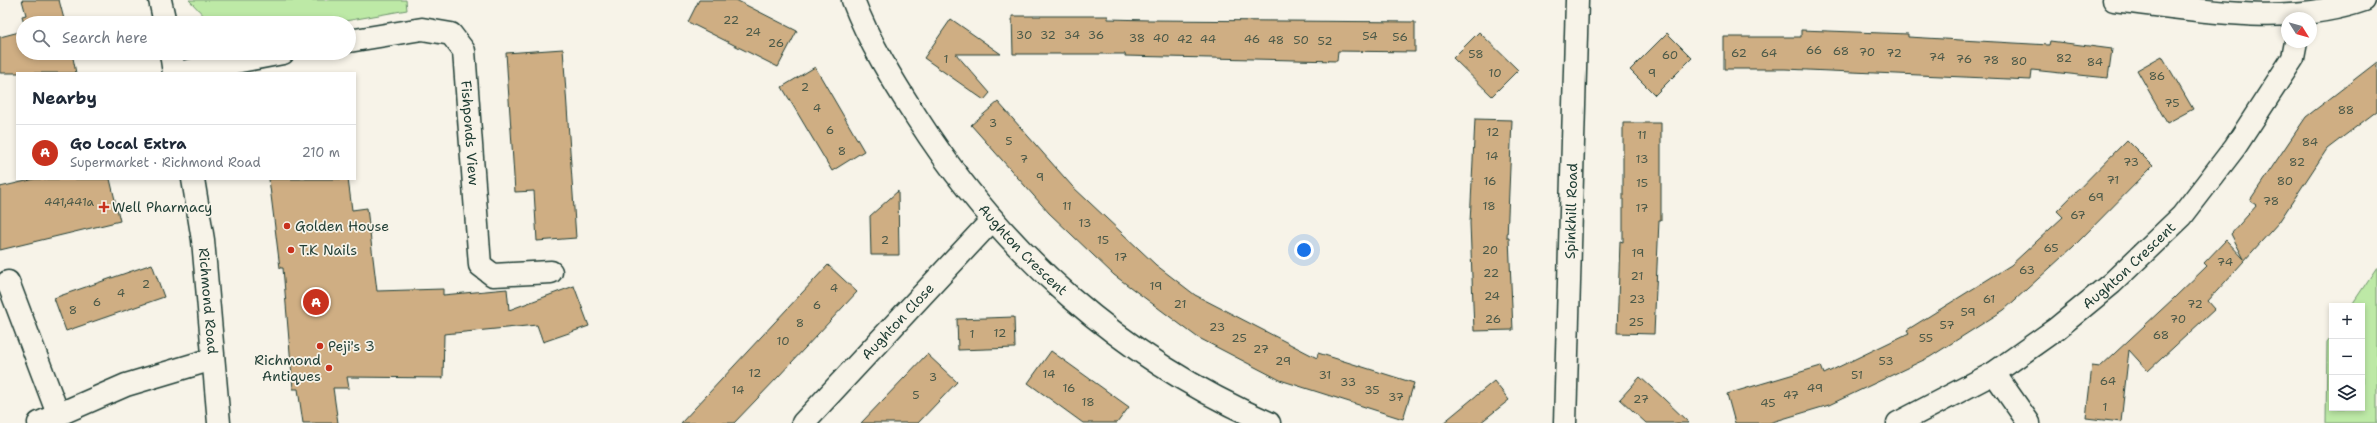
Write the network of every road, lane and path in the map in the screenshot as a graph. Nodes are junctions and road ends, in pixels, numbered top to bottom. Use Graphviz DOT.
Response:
graph roads {
  1 [pos="160,0"];
  2 [pos="853,0"];
  3 [pos="1577,0"];
  4 [pos="2114,0"];
  5 [pos="2364,0"];
  6 [pos="2317,12"];
  7 [pos="2281,15"];
  8 [pos="163,16"];
  9 [pos="356,40"];
  10 [pos="2295,48"];
  11 [pos="173,60"];
  12 [pos="246,60"];
  13 [pos="176,72"];
  14 [pos="181,72"];
  15 [pos="193,180"];
  16 [pos="992,220"];
  17 [pos="551,272"];
  18 [pos="8,282"];
  19 [pos="213,359"];
  20 [pos="1994,373"];
  21 [pos="58,414"];
  22 [pos="39,423"];
  23 [pos="219,423"];
  24 [pos="803,423"];
  25 [pos="1269,423"];
  26 [pos="1565,423"];
  27 [pos="1898,423"];
  28 [pos="2029,423"];
  1 -- 8 [label="street"];
  2 -- 16 [label="street, Aughton Crescent"];
  3 -- 26 [label="street, Spinkhill Road"];
  4 -- 7 [label="street"];
  5 -- 6 [label="street"];
  9 -- 17 [label="street, Fishponds View"];
  10 -- 20 [label="street, Aughton Crescent"];
  11 -- 13 [label="street"];
  12 -- 14 [label="street"];
  15 -- 19 [label="street, Richmond Road"];
  16 -- 24 [label="street, Aughton Close"];
  16 -- 25 [label="street, Aughton Crescent"];
  18 -- 21 [label="street"];
  19 -- 21 [label="street"];
  19 -- 23 [label="street, Richmond Road"];
  20 -- 27 [label="street, Aughton Crescent"];
  20 -- 28 [label="street"];
  21 -- 22 [label="street"];
}
